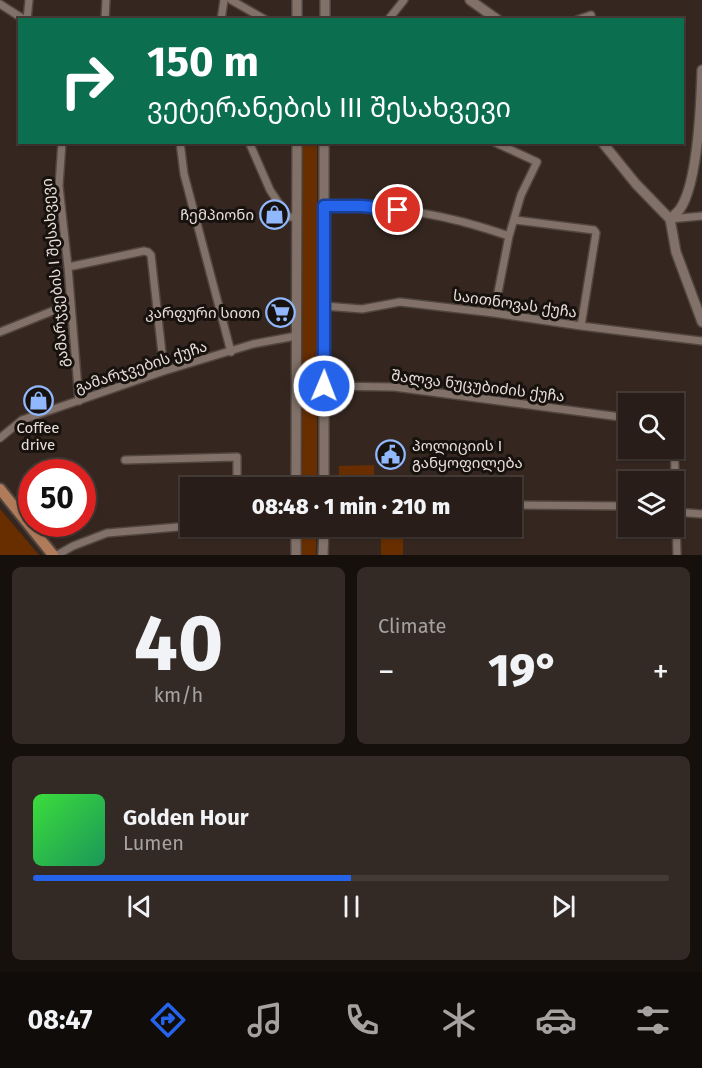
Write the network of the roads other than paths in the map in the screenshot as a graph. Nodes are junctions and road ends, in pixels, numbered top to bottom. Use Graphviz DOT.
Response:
graph roads {
  1 [pos="29,0"];
  2 [pos="106,0"];
  3 [pos="224,0"];
  4 [pos="231,0"];
  5 [pos="297,0"];
  6 [pos="325,0"];
  7 [pos="404,0"];
  8 [pos="470,0"];
  9 [pos="0,4"];
  10 [pos="591,15"];
  11 [pos="23,18"];
  12 [pos="26,18"];
  13 [pos="105,18"];
  14 [pos="221,18"];
  15 [pos="262,18"];
  16 [pos="297,18"];
  17 [pos="325,18"];
  18 [pos="390,18"];
  19 [pos="495,18"];
  20 [pos="583,18"];
  21 [pos="702,70"];
  22 [pos="702,79"];
  23 [pos="62,144"];
  24 [pos="180,144"];
  25 [pos="250,144"];
  26 [pos="297,144"];
  27 [pos="324,144"];
  28 [pos="498,144"];
  29 [pos="604,144"];
  30 [pos="324,206"];
  31 [pos="702,216"];
  32 [pos="297,217"];
  33 [pos="670,219"];
  34 [pos="515,220"];
  35 [pos="509,236"];
  36 [pos="68,267"];
  37 [pos="697,298"];
  38 [pos="70,304"];
  39 [pos="324,306"];
  40 [pos="494,313"];
  41 [pos="702,322"];
  42 [pos="581,326"];
  43 [pos="0,332"];
  44 [pos="297,336"];
  45 [pos="702,341"];
  46 [pos="231,352"];
  47 [pos="164,371"];
  48 [pos="324,386"];
  49 [pos="79,401"];
  50 [pos="618,417"];
  51 [pos="0,438"];
  52 [pos="125,460"];
  53 [pos="237,477"];
  54 [pos="297,477"];
  55 [pos="324,477"];
  56 [pos="0,489"];
  57 [pos="522,505"];
  58 [pos="618,506"];
  59 [pos="684,512"];
  60 [pos="702,514"];
  61 [pos="180,527"];
  62 [pos="296,537"];
  63 [pos="324,537"];
  64 [pos="676,537"];
  65 [pos="55,555"];
  66 [pos="296,555"];
  67 [pos="323,555"];
  68 [pos="677,555"];
  1 -- 12 [label="street"];
  2 -- 13 [label="street"];
  3 -- 14 [label="street"];
  4 -- 15 [label="street"];
  5 -- 16 [label="main road"];
  6 -- 17 [label="main road"];
  7 -- 18 [label="street"];
  8 -- 19 [label="main road"];
  9 -- 11 [label="street"];
  10 -- 20 [label="street"];
  21 -- 22 [label="main road"];
  22 -- 33 [label="main road"];
  23 -- 36 [label="street, გამარჯვების I შესახვევი"];
  24 -- 46 [label="street"];
  25 -- 32 [label="street"];
  26 -- 32 [label="main road"];
  27 -- 30 [label="main road"];
  28 -- 34 [label="street"];
  29 -- 33 [label="main road"];
  30 -- 35 [label="street"];
  30 -- 39 [label="main road"];
  31 -- 33 [label="street"];
  32 -- 44 [label="main road"];
  33 -- 37 [label="main road"];
  34 -- 35 [label="street"];
  34 -- 42 [label="street"];
  35 -- 40 [label="street"];
  36 -- 38 [label="street, გამარჯვების I შესახვევი"];
  36 -- 47 [label="street"];
  37 -- 41 [label="main road"];
  38 -- 43 [label="street"];
  38 -- 49 [label="street, გამარჯვების I შესახვევი"];
  39 -- 40 [label="street, საითნოვას ქუჩა"];
  39 -- 48 [label="main road"];
  40 -- 42 [label="street, საითნოვას ქუჩა"];
  42 -- 45 [label="street, საითნოვას ქუჩა"];
  44 -- 46 [label="street, გამარჯვების ქუჩა"];
  44 -- 54 [label="main road"];
  46 -- 47 [label="street, გამარჯვების ქუჩა"];
  47 -- 49 [label="street, გამარჯვების ქუჩა"];
  48 -- 50 [label="street, შალვა ნუცუბიძის ქუჩა"];
  48 -- 55 [label="main road"];
  49 -- 51 [label="street, გამარჯვების ქუჩა"];
  52 -- 53 [label="street"];
  56 -- 65 [label="main road"];
  57 -- 58 [label="street"];
  59 -- 60 [label="street"];
  61 -- 65 [label="street"];
  62 -- 66 [label="main road"];
  63 -- 67 [label="main road"];
  64 -- 68 [label="street"];
}
